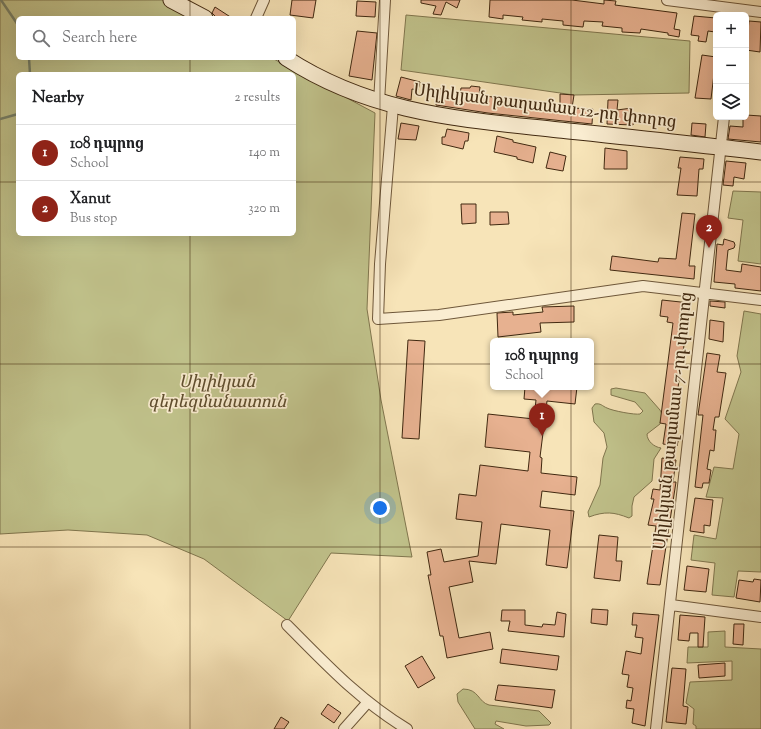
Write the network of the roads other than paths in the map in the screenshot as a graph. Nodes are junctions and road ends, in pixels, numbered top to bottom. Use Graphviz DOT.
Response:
graph roads {
  1 [pos="171,0"];
  2 [pos="264,0"];
  3 [pos="385,0"];
  4 [pos="667,0"];
  5 [pos="738,8"];
  6 [pos="761,12"];
  7 [pos="201,16"];
  8 [pos="257,16"];
  9 [pos="289,60"];
  10 [pos="386,104"];
  11 [pos="724,120"];
  12 [pos="721,147"];
  13 [pos="761,152"];
  14 [pos="704,293"];
  15 [pos="761,300"];
  16 [pos="671,605"];
  17 [pos="761,617"];
  18 [pos="287,625"];
  19 [pos="368,702"];
  20 [pos="344,729"];
  21 [pos="407,729"];
  22 [pos="656,729"];
  1 -- 7 [label="main road"];
  2 -- 8 [label="street"];
  3 -- 10 [label="street"];
  4 -- 5 [label="street"];
  5 -- 6 [label="street"];
  9 -- 10 [label="main road, Սիլիկյան թաղամաս 12-րդ փողոց"];
  10 -- 12 [label="main road, Սիլիկյան թաղամաս 12-րդ փողոց"];
  10 -- 14 [label="street"];
  11 -- 12 [label="street, Սիլիկյան թաղամաս 7-րդ փողոց"];
  12 -- 13 [label="main road, Սիլիկյան թաղամաս 12-րդ փողոց"];
  12 -- 14 [label="street, Սիլիկյան թաղամաս 7-րդ փողոց"];
  14 -- 15 [label="street"];
  14 -- 16 [label="street, Սիլիկյան թաղամաս 7-րդ փողոց"];
  16 -- 17 [label="street"];
  16 -- 22 [label="street, Սիլիկյան թաղամաս 7-րդ փողոց"];
  18 -- 19 [label="street"];
  19 -- 20 [label="street"];
  19 -- 21 [label="street"];
}
